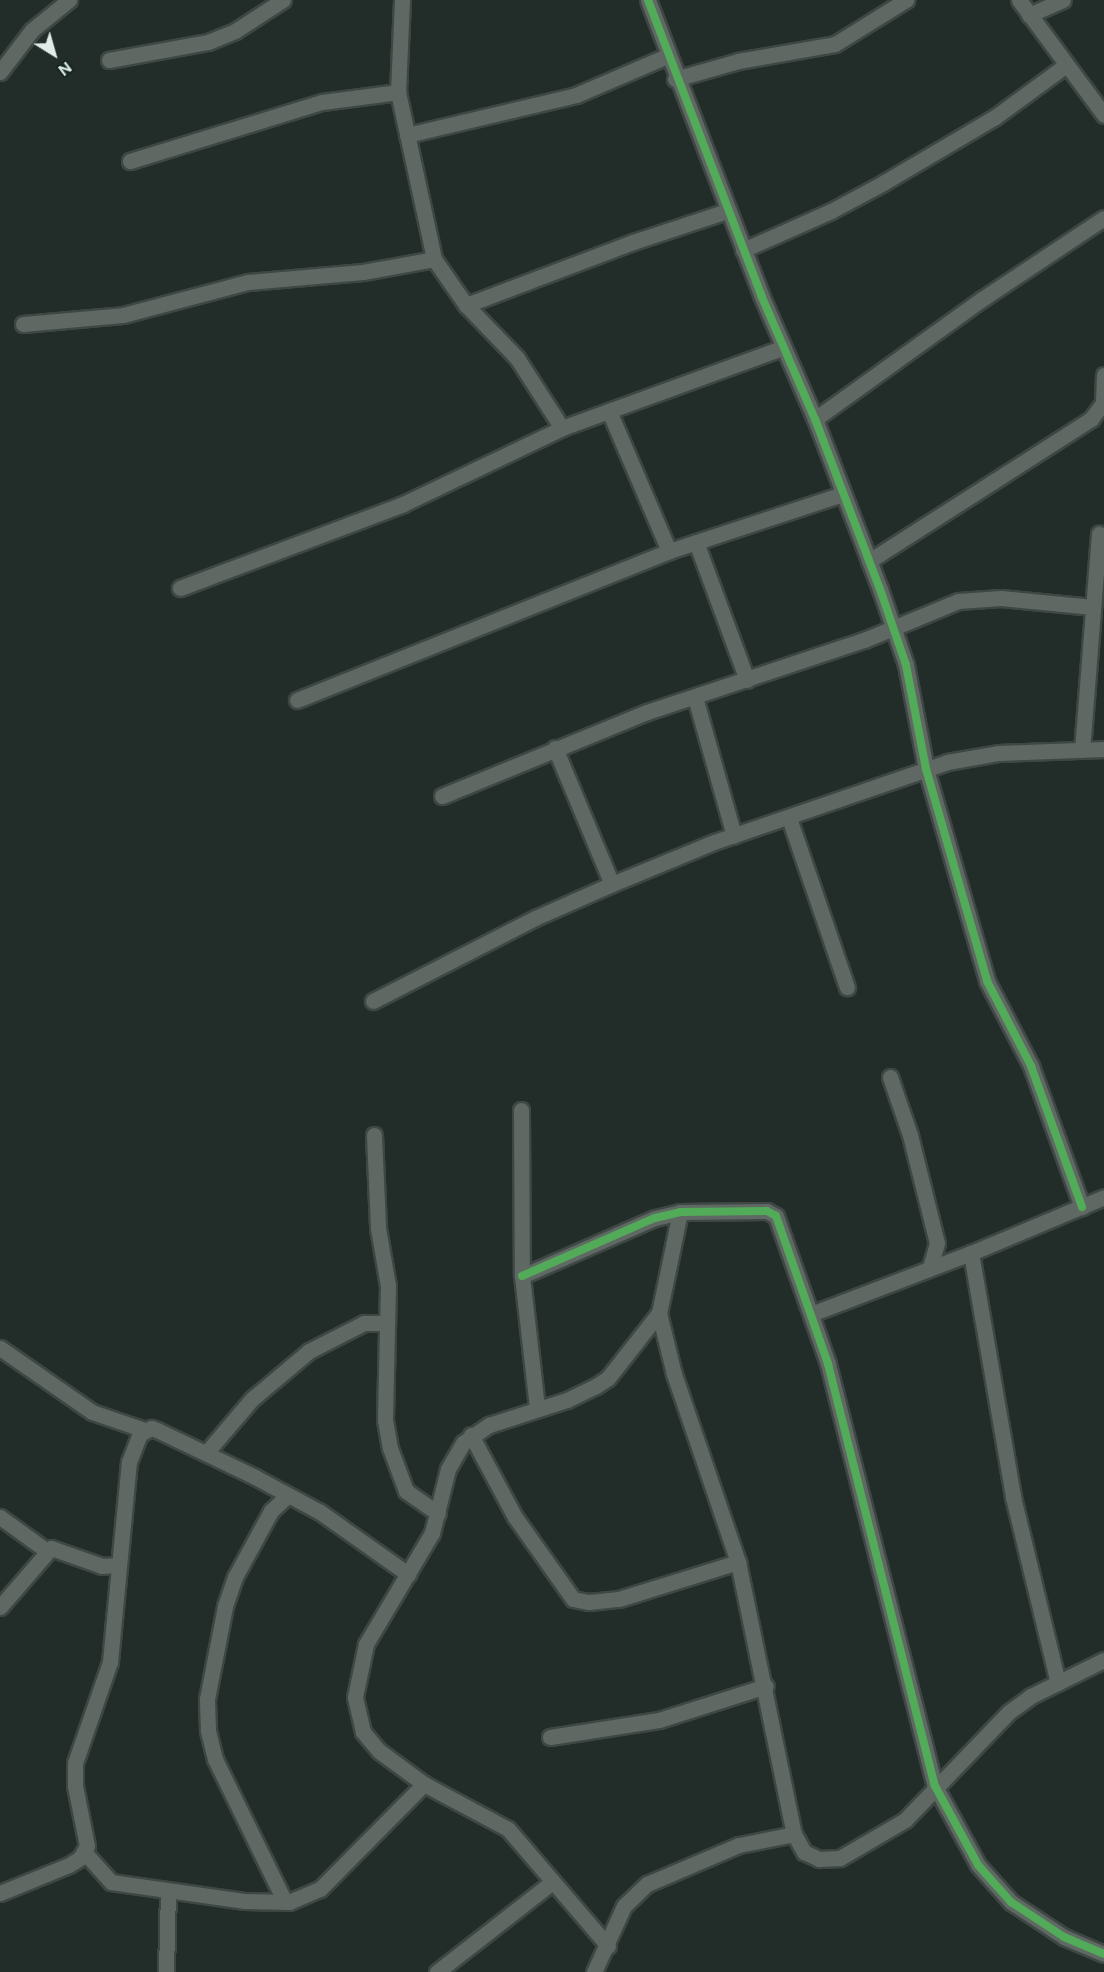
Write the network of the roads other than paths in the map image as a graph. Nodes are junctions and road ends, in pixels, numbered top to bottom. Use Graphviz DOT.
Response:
graph roads {
  1 [pos="69,0"];
  2 [pos="282,0"];
  3 [pos="402,0"];
  4 [pos="648,0"];
  5 [pos="906,0"];
  6 [pos="1019,0"];
  7 [pos="1063,0"];
  8 [pos="1029,15"];
  9 [pos="667,56"];
  10 [pos="4,58"];
  11 [pos="109,60"];
  12 [pos="1066,65"];
  13 [pos="0,72"];
  14 [pos="675,79"];
  15 [pos="398,92"];
  16 [pos="1104,115"];
  17 [pos="407,135"];
  18 [pos="130,161"];
  19 [pos="728,211"];
  20 [pos="1104,218"];
  21 [pos="743,250"];
  22 [pos="434,259"];
  23 [pos="466,304"];
  24 [pos="23,324"];
  25 [pos="782,348"];
  26 [pos="1104,375"];
  27 [pos="609,411"];
  28 [pos="815,419"];
  29 [pos="562,428"];
  30 [pos="842,494"];
  31 [pos="1099,534"];
  32 [pos="696,542"];
  33 [pos="669,551"];
  34 [pos="869,561"];
  35 [pos="180,588"];
  36 [pos="1093,607"];
  37 [pos="893,626"];
  38 [pos="747,680"];
  39 [pos="695,697"];
  40 [pos="297,700"];
  41 [pos="555,748"];
  42 [pos="1104,749"];
  43 [pos="1082,750"];
  44 [pos="926,769"];
  45 [pos="442,796"];
  46 [pos="789,818"];
  47 [pos="734,836"];
  48 [pos="612,884"];
  49 [pos="847,987"];
  50 [pos="373,1001"];
  51 [pos="890,1077"];
  52 [pos="520,1110"];
  53 [pos="374,1135"];
  54 [pos="1103,1201"];
  55 [pos="1082,1206"];
  56 [pos="680,1212"];
  57 [pos="937,1243"];
  58 [pos="971,1253"];
  59 [pos="953,1260"];
  60 [pos="930,1268"];
  61 [pos="522,1276"];
  62 [pos="659,1313"];
  63 [pos="811,1314"];
  64 [pos="387,1323"];
  65 [pos="0,1348"];
  66 [pos="537,1408"];
  67 [pos="145,1430"];
  68 [pos="471,1435"];
  69 [pos="206,1453"];
  70 [pos="288,1495"];
  71 [pos="438,1513"];
  72 [pos="0,1517"];
  73 [pos="47,1551"];
  74 [pos="738,1562"];
  75 [pos="118,1565"];
  76 [pos="408,1574"];
  77 [pos="0,1607"];
  78 [pos="1104,1660"];
  79 [pos="1058,1683"];
  80 [pos="766,1686"];
  81 [pos="550,1737"];
  82 [pos="424,1784"];
  83 [pos="935,1786"];
  84 [pos="794,1834"];
  85 [pos="85,1853"];
  86 [pos="551,1883"];
  87 [pos="168,1891"];
  88 [pos="0,1893"];
  89 [pos="285,1902"];
  90 [pos="608,1946"];
  91 [pos="1104,1954"];
  92 [pos="166,1972"];
  93 [pos="437,1972"];
  94 [pos="594,1972"];
  1 -- 10 [label="street"];
  2 -- 11 [label="street"];
  3 -- 15 [label="street"];
  4 -- 9 [label="street"];
  5 -- 14 [label="street"];
  6 -- 8 [label="street"];
  7 -- 8 [label="street"];
  8 -- 12 [label="street"];
  9 -- 14 [label="street"];
  9 -- 17 [label="street"];
  10 -- 13 [label="street"];
  12 -- 16 [label="street"];
  12 -- 21 [label="street"];
  14 -- 19 [label="street"];
  15 -- 17 [label="street"];
  15 -- 18 [label="street"];
  17 -- 22 [label="street"];
  19 -- 21 [label="street"];
  19 -- 23 [label="street"];
  20 -- 28 [label="street"];
  21 -- 25 [label="street"];
  22 -- 23 [label="street"];
  22 -- 24 [label="street"];
  23 -- 29 [label="street"];
  25 -- 27 [label="street"];
  25 -- 28 [label="street"];
  26 -- 34 [label="street"];
  27 -- 29 [label="street"];
  27 -- 33 [label="street"];
  28 -- 30 [label="street"];
  29 -- 35 [label="street"];
  30 -- 32 [label="street"];
  30 -- 34 [label="street"];
  31 -- 36 [label="street"];
  32 -- 33 [label="street"];
  32 -- 38 [label="street"];
  33 -- 40 [label="street"];
  34 -- 37 [label="street"];
  36 -- 37 [label="street"];
  36 -- 43 [label="street"];
  37 -- 38 [label="street"];
  37 -- 44 [label="street"];
  38 -- 39 [label="street"];
  39 -- 41 [label="street"];
  39 -- 47 [label="street"];
  41 -- 45 [label="street"];
  41 -- 48 [label="street"];
  42 -- 43 [label="street"];
  43 -- 44 [label="street"];
  44 -- 46 [label="street"];
  44 -- 55 [label="street"];
  46 -- 47 [label="street"];
  46 -- 49 [label="street"];
  47 -- 48 [label="street"];
  48 -- 50 [label="street"];
  51 -- 57 [label="street"];
  52 -- 61 [label="street"];
  53 -- 64 [label="street"];
  54 -- 55 [label="street"];
  55 -- 58 [label="street"];
  56 -- 61 [label="street"];
  56 -- 62 [label="street"];
  56 -- 63 [label="street"];
  57 -- 59 [label="street"];
  57 -- 60 [label="street"];
  58 -- 59 [label="street"];
  58 -- 79 [label="street"];
  59 -- 60 [label="street"];
  60 -- 63 [label="street"];
  61 -- 66 [label="street"];
  62 -- 66 [label="street"];
  62 -- 74 [label="street"];
  63 -- 83 [label="street"];
  64 -- 69 [label="street"];
  64 -- 71 [label="street"];
  65 -- 67 [label="street"];
  66 -- 68 [label="street"];
  67 -- 69 [label="street"];
  67 -- 75 [label="street"];
  68 -- 71 [label="street"];
  68 -- 74 [label="street"];
  69 -- 70 [label="street"];
  70 -- 76 [label="street"];
  70 -- 89 [label="street"];
  71 -- 76 [label="street"];
  72 -- 73 [label="street"];
  73 -- 75 [label="street"];
  73 -- 77 [label="street"];
  74 -- 80 [label="street"];
  75 -- 85 [label="street"];
  76 -- 82 [label="street"];
  78 -- 79 [label="street"];
  79 -- 83 [label="street"];
  80 -- 81 [label="street"];
  80 -- 84 [label="street"];
  82 -- 86 [label="street"];
  82 -- 89 [label="street"];
  83 -- 84 [label="street"];
  83 -- 91 [label="street"];
  84 -- 90 [label="street"];
  85 -- 87 [label="street"];
  85 -- 88 [label="street"];
  86 -- 90 [label="street"];
  86 -- 93 [label="street"];
  87 -- 89 [label="street"];
  87 -- 92 [label="street"];
  90 -- 94 [label="street"];
}
